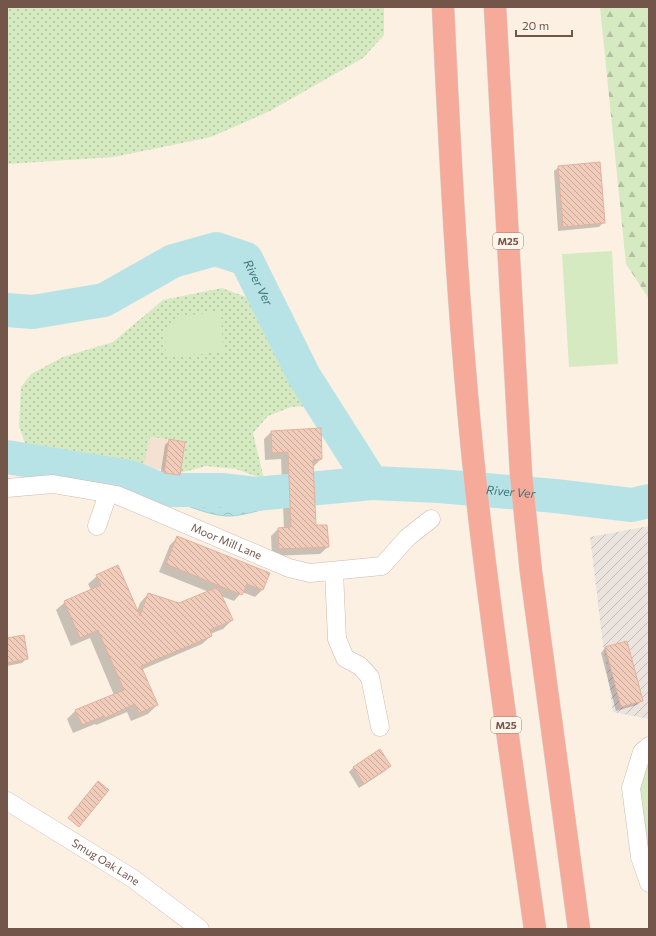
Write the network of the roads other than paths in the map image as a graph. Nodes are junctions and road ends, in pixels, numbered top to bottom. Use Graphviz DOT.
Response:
graph roads {
  1 [pos="443,7"];
  2 [pos="495,7"];
  3 [pos="7,488"];
  4 [pos="108,494"];
  5 [pos="431,518"];
  6 [pos="97,526"];
  7 [pos="334,571"];
  8 [pos="380,727"];
  9 [pos="649,746"];
  10 [pos="7,801"];
  11 [pos="649,882"];
  12 [pos="200,929"];
  13 [pos="535,929"];
  14 [pos="579,929"];
  1 -- 13 [label="highway, M25"];
  2 -- 14 [label="highway, M25"];
  3 -- 4 [label="street, Moor Mill Lane"];
  4 -- 6 [label="street"];
  4 -- 7 [label="street, Moor Mill Lane"];
  5 -- 7 [label="street, Moor Mill Lane"];
  7 -- 8 [label="street"];
  9 -- 11 [label="street"];
  10 -- 12 [label="street, Smug Oak Lane"];
}
